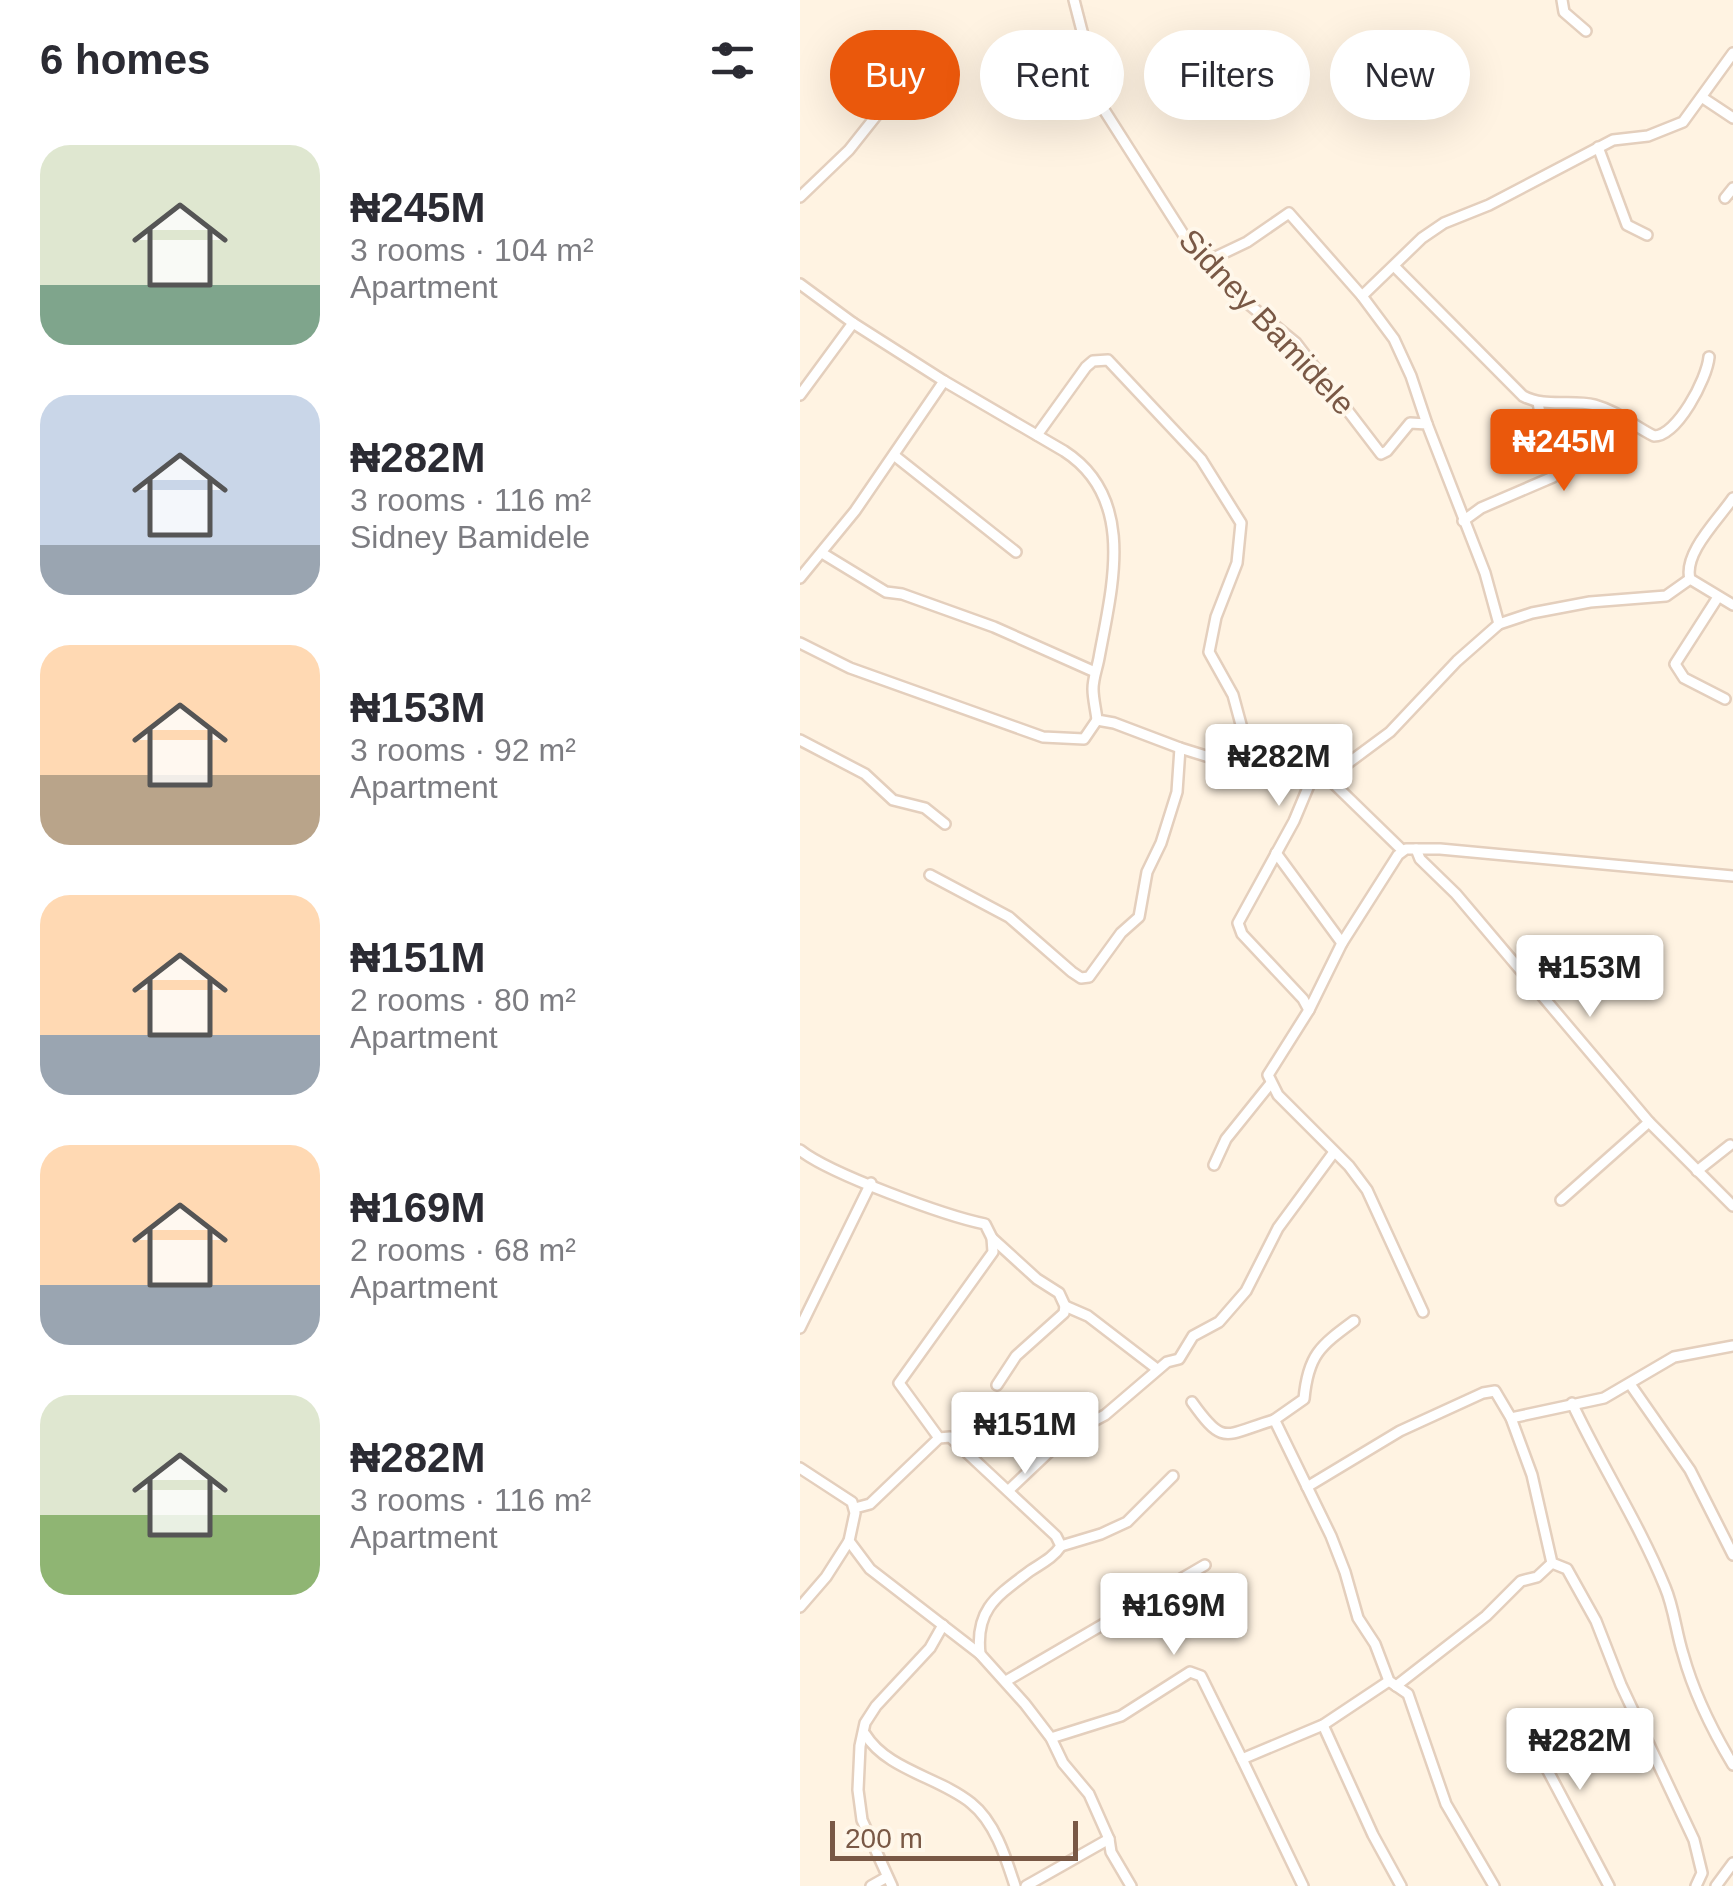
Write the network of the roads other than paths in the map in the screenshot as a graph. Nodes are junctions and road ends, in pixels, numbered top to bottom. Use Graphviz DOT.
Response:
graph roads {
  1 [pos="1074,0"];
  2 [pos="1562,0"];
  3 [pos="1586,31"];
  4 [pos="1733,54"];
  5 [pos="1703,98"];
  6 [pos="1733,118"];
  7 [pos="873,120"];
  8 [pos="1598,147"];
  9 [pos="1733,188"];
  10 [pos="800,197"];
  11 [pos="1725,198"];
  12 [pos="1647,235"];
  13 [pos="1205,262"];
  14 [pos="1394,266"];
  15 [pos="800,284"];
  16 [pos="1362,296"];
  17 [pos="853,323"];
  18 [pos="1709,357"];
  19 [pos="944,381"];
  20 [pos="800,395"];
  21 [pos="1538,402"];
  22 [pos="1427,424"];
  23 [pos="1038,434"];
  24 [pos="894,456"];
  25 [pos="1733,498"];
  26 [pos="1464,521"];
  27 [pos="1016,552"];
  28 [pos="822,553"];
  29 [pos="800,578"];
  30 [pos="1690,579"];
  31 [pos="1718,597"];
  32 [pos="1733,605"];
  33 [pos="1499,624"];
  34 [pos="800,643"];
  35 [pos="1095,672"];
  36 [pos="1725,699"];
  37 [pos="1097,720"];
  38 [pos="800,740"];
  39 [pos="1180,748"];
  40 [pos="1244,768"];
  41 [pos="1312,778"];
  42 [pos="1328,778"];
  43 [pos="946,824"];
  44 [pos="1402,850"];
  45 [pos="1416,850"];
  46 [pos="1276,852"];
  47 [pos="930,875"];
  48 [pos="1733,876"];
  49 [pos="1342,943"];
  50 [pos="1315,998"];
  51 [pos="1303,999"];
  52 [pos="1309,1010"];
  53 [pos="1271,1083"];
  54 [pos="1649,1122"];
  55 [pos="1730,1145"];
  56 [pos="800,1150"];
  57 [pos="1334,1152"];
  58 [pos="1214,1164"];
  59 [pos="1697,1170"];
  60 [pos="870,1184"];
  61 [pos="1561,1200"];
  62 [pos="1733,1206"];
  63 [pos="992,1238"];
  64 [pos="1065,1306"];
  65 [pos="1422,1312"];
  66 [pos="1354,1322"];
  67 [pos="800,1328"];
  68 [pos="1733,1347"];
  69 [pos="1157,1369"];
  70 [pos="1630,1384"];
  71 [pos="997,1385"];
  72 [pos="1192,1402"];
  73 [pos="1572,1403"];
  74 [pos="1510,1418"];
  75 [pos="1274,1420"];
  76 [pos="939,1438"];
  77 [pos="800,1468"];
  78 [pos="1173,1476"];
  79 [pos="1308,1487"];
  80 [pos="1010,1490"];
  81 [pos="855,1508"];
  82 [pos="849,1540"];
  83 [pos="1061,1546"];
  84 [pos="1733,1555"];
  85 [pos="1552,1563"];
  86 [pos="1205,1565"];
  87 [pos="800,1607"];
  88 [pos="943,1626"];
  89 [pos="978,1638"];
  90 [pos="968,1644"];
  91 [pos="980,1654"];
  92 [pos="1006,1681"];
  93 [pos="1392,1684"];
  94 [pos="1521,1720"];
  95 [pos="1323,1724"];
  96 [pos="864,1734"];
  97 [pos="1051,1738"];
  98 [pos="1242,1759"];
  99 [pos="1733,1765"];
  100 [pos="1109,1840"];
  101 [pos="1733,1862"];
  102 [pos="890,1881"];
  103 [pos="872,1886"];
  104 [pos="1015,1886"];
  105 [pos="1026,1886"];
  106 [pos="1131,1886"];
  107 [pos="1303,1886"];
  108 [pos="1400,1886"];
  109 [pos="1494,1886"];
  110 [pos="1609,1886"];
  111 [pos="1696,1886"];
  112 [pos="1716,1886"];
  1 -- 13 [label="street, Sidney Bamidele"];
  2 -- 3 [label="street"];
  4 -- 5 [label="street"];
  5 -- 6 [label="street"];
  5 -- 8 [label="street"];
  7 -- 10 [label="street"];
  8 -- 12 [label="street"];
  8 -- 14 [label="street"];
  9 -- 11 [label="street"];
  13 -- 16 [label="street"];
  13 -- 22 [label="street, Sidney Bamidele"];
  14 -- 16 [label="street"];
  14 -- 21 [label="street"];
  15 -- 17 [label="street"];
  16 -- 22 [label="street"];
  17 -- 19 [label="street"];
  17 -- 20 [label="street"];
  18 -- 21 [label="street"];
  19 -- 23 [label="street"];
  19 -- 24 [label="street"];
  21 -- 26 [label="street"];
  22 -- 26 [label="street"];
  23 -- 35 [label="street"];
  23 -- 40 [label="street"];
  24 -- 27 [label="street"];
  24 -- 28 [label="street"];
  25 -- 30 [label="street"];
  26 -- 33 [label="street"];
  28 -- 29 [label="street"];
  28 -- 35 [label="street"];
  30 -- 31 [label="street"];
  30 -- 33 [label="street"];
  31 -- 32 [label="street"];
  31 -- 36 [label="street"];
  33 -- 42 [label="street"];
  34 -- 37 [label="street"];
  35 -- 37 [label="street"];
  37 -- 39 [label="street"];
  38 -- 43 [label="street"];
  39 -- 40 [label="street"];
  39 -- 47 [label="street"];
  40 -- 41 [label="street"];
  41 -- 42 [label="street"];
  41 -- 46 [label="street"];
  42 -- 44 [label="street"];
  44 -- 45 [label="street"];
  44 -- 49 [label="street"];
  45 -- 48 [label="street"];
  45 -- 54 [label="street"];
  46 -- 49 [label="street"];
  46 -- 51 [label="street"];
  49 -- 50 [label="street"];
  50 -- 51 [label="street"];
  50 -- 52 [label="street"];
  51 -- 52 [label="street"];
  52 -- 53 [label="street"];
  53 -- 57 [label="street"];
  53 -- 58 [label="street"];
  54 -- 59 [label="street"];
  54 -- 61 [label="street"];
  55 -- 59 [label="street"];
  56 -- 60 [label="street"];
  57 -- 65 [label="street"];
  57 -- 69 [label="street"];
  59 -- 62 [label="street"];
  60 -- 63 [label="street"];
  60 -- 67 [label="street"];
  63 -- 64 [label="street"];
  63 -- 76 [label="street"];
  64 -- 69 [label="street"];
  64 -- 71 [label="street"];
  66 -- 75 [label="street"];
  68 -- 70 [label="street"];
  69 -- 80 [label="street"];
  70 -- 73 [label="street"];
  70 -- 84 [label="street"];
  72 -- 75 [label="street"];
  73 -- 74 [label="street"];
  73 -- 99 [label="street"];
  74 -- 79 [label="street"];
  74 -- 85 [label="street"];
  75 -- 79 [label="street"];
  76 -- 80 [label="street"];
  76 -- 81 [label="street"];
  77 -- 81 [label="street"];
  78 -- 83 [label="street"];
  79 -- 93 [label="street"];
  80 -- 83 [label="street"];
  81 -- 82 [label="street"];
  82 -- 87 [label="street"];
  82 -- 88 [label="street"];
  83 -- 89 [label="street"];
  85 -- 93 [label="street"];
  85 -- 111 [label="street"];
  86 -- 92 [label="street"];
  88 -- 90 [label="street"];
  88 -- 96 [label="street"];
  89 -- 90 [label="street"];
  89 -- 91 [label="street"];
  90 -- 91 [label="street"];
  91 -- 92 [label="street"];
  92 -- 97 [label="street"];
  93 -- 95 [label="street"];
  93 -- 109 [label="street"];
  94 -- 110 [label="street"];
  95 -- 98 [label="street"];
  95 -- 108 [label="street"];
  96 -- 102 [label="street"];
  96 -- 104 [label="street"];
  97 -- 98 [label="street"];
  97 -- 100 [label="street"];
  98 -- 107 [label="street"];
  100 -- 105 [label="street"];
  100 -- 106 [label="street"];
  101 -- 112 [label="street"];
  102 -- 103 [label="street"];
}
